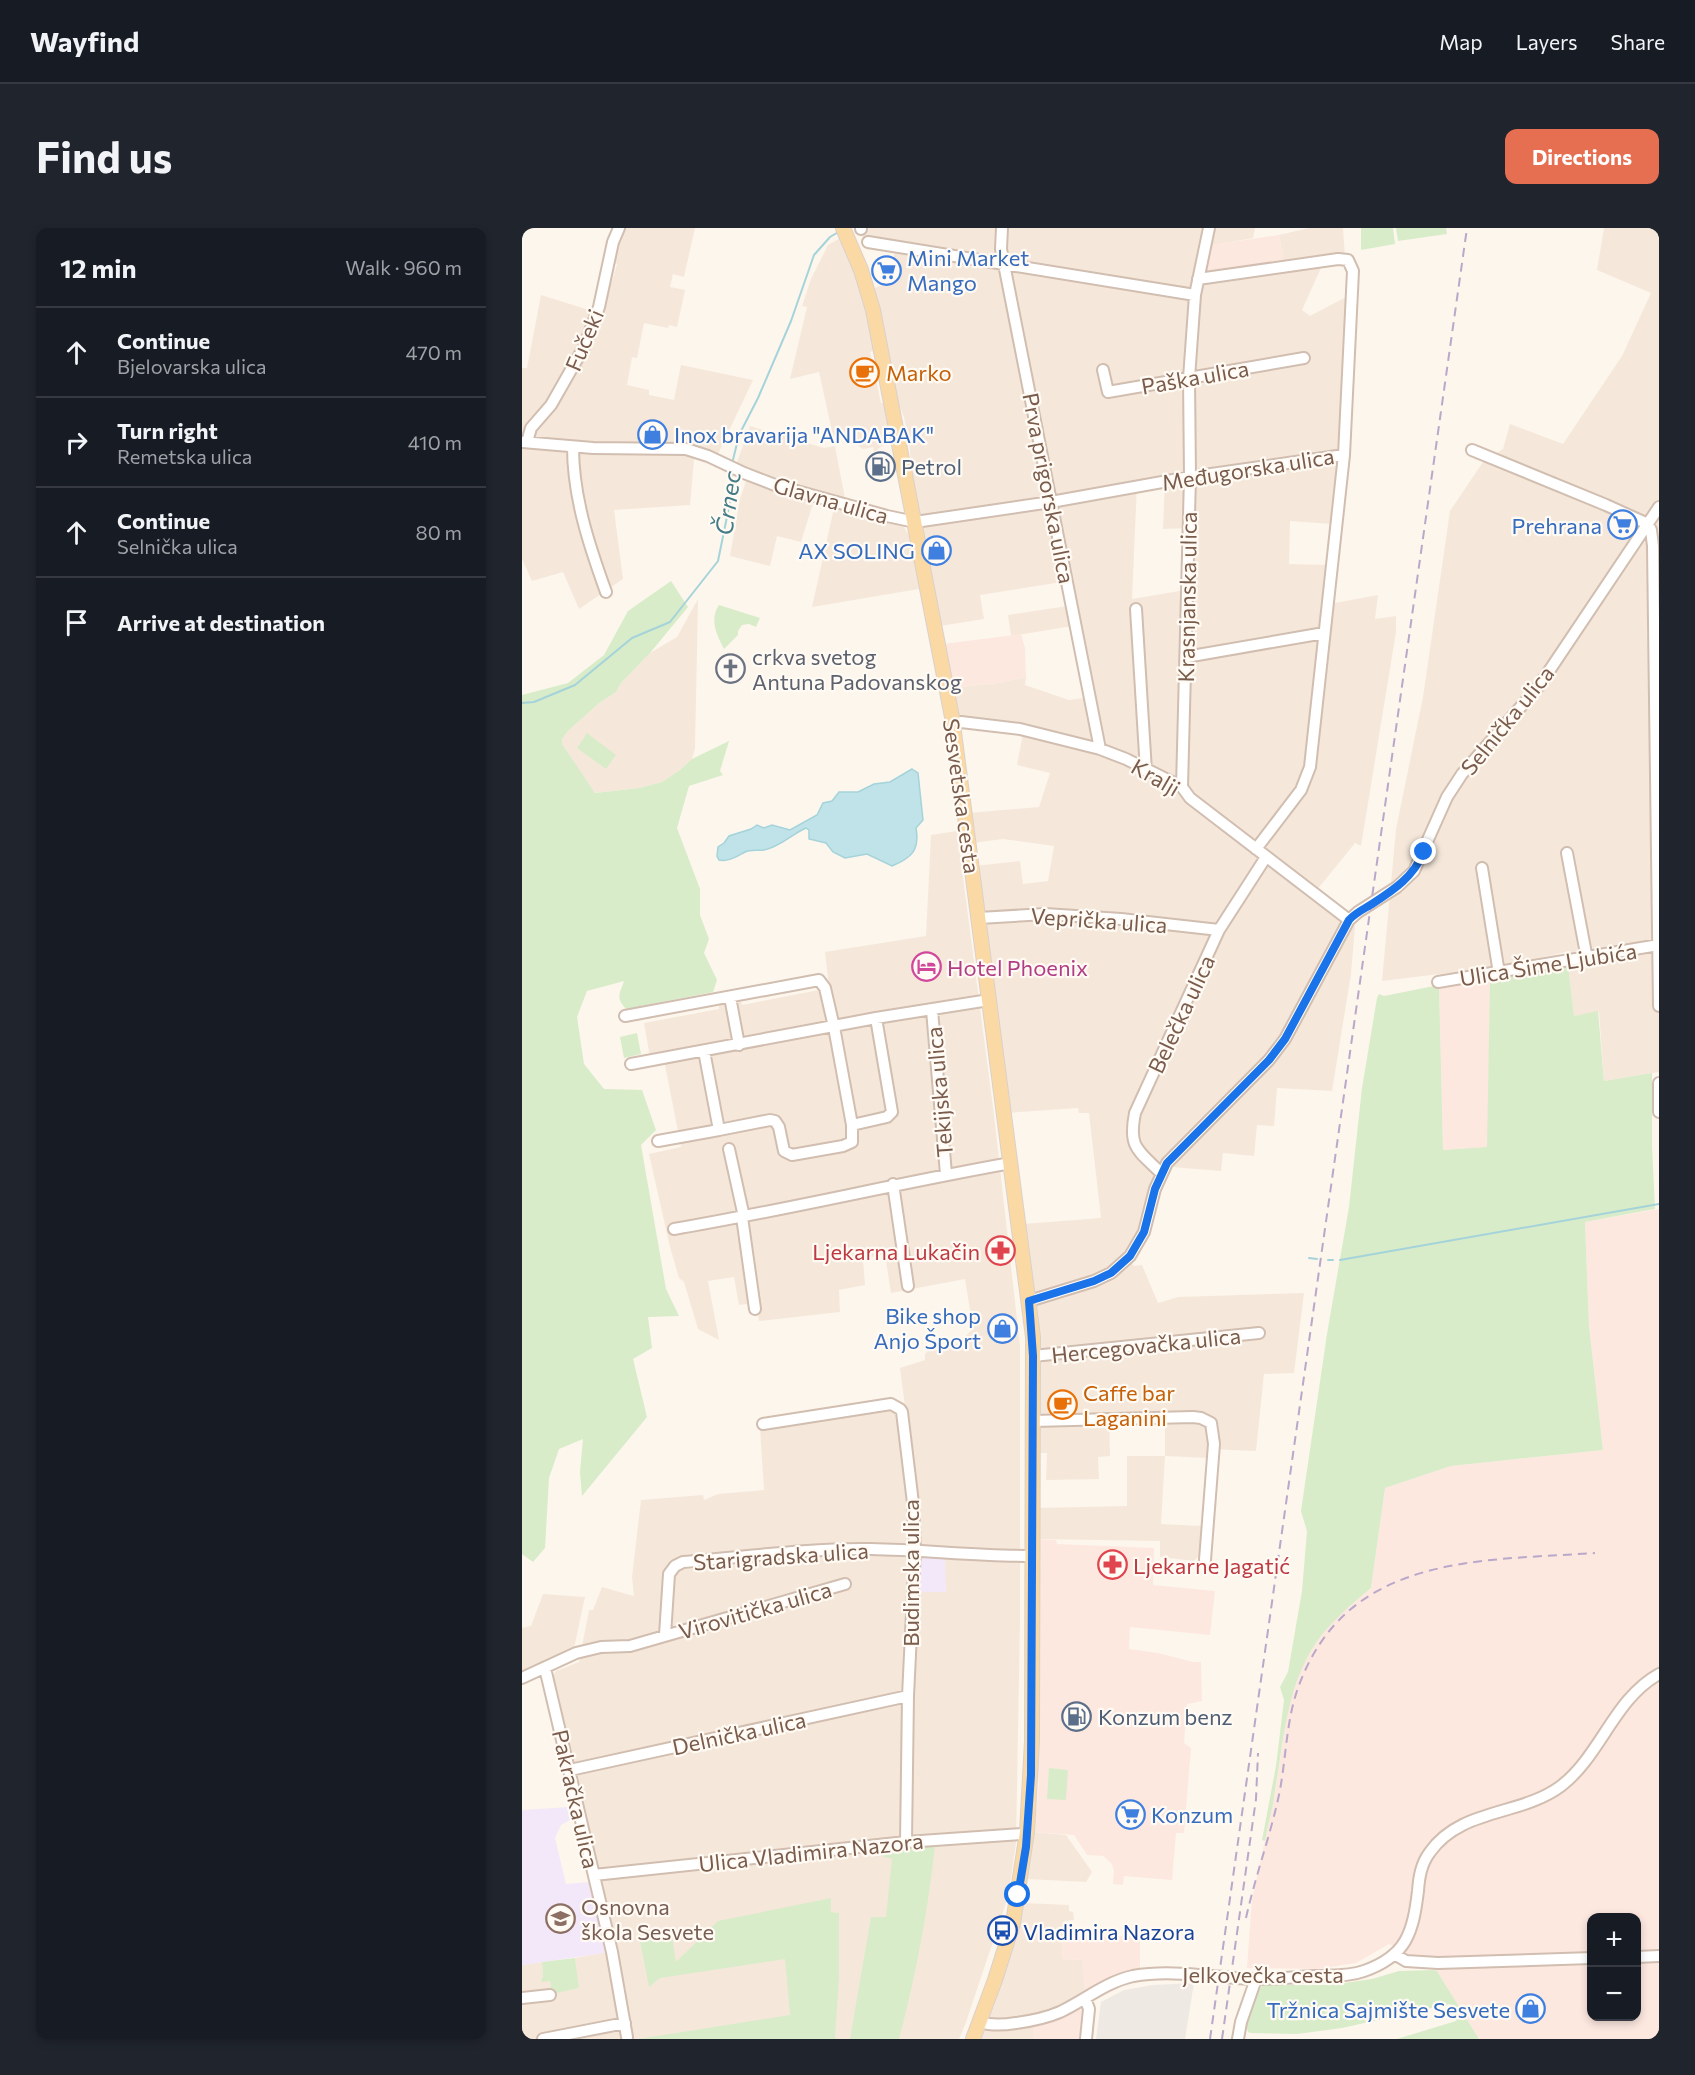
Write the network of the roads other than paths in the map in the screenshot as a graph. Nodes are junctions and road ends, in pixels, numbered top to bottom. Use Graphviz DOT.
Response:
graph roads {
  1 [pos="619,228"];
  2 [pos="1002,228"];
  3 [pos="1209,228"];
  4 [pos="845,232"];
  5 [pos="868,242"];
  6 [pos="1005,266"];
  7 [pos="1198,279"];
  8 [pos="1195,296"];
  9 [pos="1304,358"];
  10 [pos="1103,370"];
  11 [pos="1189,378"];
  12 [pos="524,442"];
  13 [pos="573,447"];
  14 [pos="1472,450"];
  15 [pos="1344,455"];
  16 [pos="1190,477"];
  17 [pos="1051,502"];
  18 [pos="1659,507"];
  19 [pos="915,522"];
  20 [pos="1648,524"];
  21 [pos="606,592"];
  22 [pos="1136,609"];
  23 [pos="1324,633"];
  24 [pos="1186,657"];
  25 [pos="961,722"];
  26 [pos="1100,749"];
  27 [pos="1146,771"];
  28 [pos="1182,787"];
  29 [pos="1658,837"];
  30 [pos="1256,849"];
  31 [pos="1567,853"];
  32 [pos="1266,857"];
  33 [pos="1482,868"];
  34 [pos="978,918"];
  35 [pos="1349,920"];
  36 [pos="1219,930"];
  37 [pos="1659,945"];
  38 [pos="1587,959"];
  39 [pos="1501,971"];
  40 [pos="1438,982"];
  41 [pos="730,997"];
  42 [pos="989,1000"];
  43 [pos="1659,1006"];
  44 [pos="932,1010"];
  45 [pos="625,1016"];
  46 [pos="876,1018"];
  47 [pos="834,1026"];
  48 [pos="739,1045"];
  49 [pos="704,1051"];
  50 [pos="631,1064"];
  51 [pos="1659,1083"];
  52 [pos="1659,1112"];
  53 [pos="852,1125"];
  54 [pos="719,1130"];
  55 [pos="658,1141"];
  56 [pos="729,1149"];
  57 [pos="1011,1162"];
  58 [pos="1161,1173"];
  59 [pos="946,1174"];
  60 [pos="893,1184"];
  61 [pos="743,1217"];
  62 [pos="674,1229"];
  63 [pos="908,1286"];
  64 [pos="1029,1301"];
  65 [pos="754,1309"];
  66 [pos="1259,1334"];
  67 [pos="1033,1356"];
  68 [pos="1033,1421"];
  69 [pos="764,1424"];
  70 [pos="915,1550"];
  71 [pos="1027,1556"];
  72 [pos="1205,1560"];
  73 [pos="845,1584"];
  74 [pos="665,1635"];
  75 [pos="545,1668"];
  76 [pos="1659,1674"];
  77 [pos="522,1678"];
  78 [pos="908,1696"];
  79 [pos="570,1770"];
  80 [pos="1028,1832"];
  81 [pos="906,1842"];
  82 [pos="594,1875"];
  83 [pos="1394,1954"];
  84 [pos="1659,1956"];
  85 [pos="1641,1957"];
  86 [pos="1587,1958"];
  87 [pos="1256,1978"];
  88 [pos="550,1995"];
  89 [pos="522,1998"];
  90 [pos="1085,1998"];
  91 [pos="980,2022"];
  92 [pos="625,2023"];
  93 [pos="627,2037"];
  94 [pos="543,2039"];
  95 [pos="973,2039"];
  96 [pos="1086,2039"];
  97 [pos="1238,2039"];
  1 -- 12 [label="street, Fučeki"];
  2 -- 6 [label="street, Prva prigorska ulica"];
  3 -- 7 [label="street, Krasnjanska ulica"];
  4 -- 19 [label="main road, Sesvetska cesta"];
  5 -- 6 [label="street"];
  6 -- 8 [label="street"];
  6 -- 17 [label="street, Prva prigorska ulica"];
  7 -- 8 [label="street, Krasnjanska ulica"];
  7 -- 15 [label="street, Međugorska ulica"];
  8 -- 11 [label="street, Krasnjanska ulica"];
  9 -- 11 [label="street, Paška ulica"];
  10 -- 11 [label="street, Paška ulica"];
  11 -- 16 [label="street, Krasnjanska ulica"];
  12 -- 13 [label="street, Glavna ulica"];
  13 -- 19 [label="street, Glavna ulica"];
  13 -- 21 [label="street"];
  14 -- 20 [label="street"];
  15 -- 16 [label="street, Međugorska ulica"];
  15 -- 23 [label="street"];
  16 -- 17 [label="street, Međugorska ulica"];
  16 -- 24 [label="street, Krasnjanska ulica"];
  17 -- 19 [label="street, Međugorska ulica"];
  17 -- 26 [label="street, Prva prigorska ulica"];
  18 -- 20 [label="street, Selnička ulica"];
  19 -- 34 [label="main road, Sesvetska cesta"];
  20 -- 29 [label="street"];
  20 -- 35 [label="street, Selnička ulica"];
  22 -- 27 [label="street"];
  23 -- 24 [label="street"];
  23 -- 30 [label="street"];
  24 -- 28 [label="street, Krasnjanska ulica"];
  25 -- 26 [label="street, Kralji"];
  26 -- 27 [label="street, Kralji"];
  27 -- 28 [label="street, Kralji"];
  28 -- 30 [label="street, Kralji"];
  29 -- 37 [label="street"];
  30 -- 32 [label="street, Kralji"];
  31 -- 38 [label="street"];
  32 -- 35 [label="street, Kralji"];
  32 -- 36 [label="street, Belečka ulica"];
  33 -- 39 [label="street"];
  34 -- 36 [label="street, Veprička ulica"];
  34 -- 42 [label="main road, Sesvetska cesta"];
  35 -- 58 [label="street"];
  36 -- 58 [label="street, Belečka ulica"];
  37 -- 38 [label="street, Ulica Šime Ljubića"];
  37 -- 43 [label="street"];
  38 -- 39 [label="street, Ulica Šime Ljubića"];
  39 -- 40 [label="street, Ulica Šime Ljubića"];
  41 -- 45 [label="street"];
  41 -- 47 [label="street"];
  41 -- 48 [label="street"];
  42 -- 44 [label="street"];
  42 -- 57 [label="main road, Sesvetska cesta"];
  44 -- 46 [label="street"];
  44 -- 59 [label="street, Tekijska ulica"];
  46 -- 47 [label="street"];
  46 -- 53 [label="street"];
  47 -- 48 [label="street"];
  47 -- 53 [label="street"];
  48 -- 49 [label="street"];
  49 -- 50 [label="street"];
  49 -- 54 [label="street"];
  51 -- 52 [label="street"];
  53 -- 54 [label="street"];
  54 -- 55 [label="street"];
  56 -- 61 [label="street"];
  57 -- 59 [label="street, Tekijska ulica"];
  57 -- 64 [label="main road, Sesvetska cesta"];
  58 -- 64 [label="street"];
  59 -- 60 [label="street, Tekijska ulica"];
  60 -- 61 [label="street, Tekijska ulica"];
  60 -- 63 [label="street"];
  61 -- 62 [label="street, Tekijska ulica"];
  61 -- 65 [label="street"];
  64 -- 67 [label="main road, Sesvetska cesta"];
  66 -- 67 [label="street, Hercegovačka ulica"];
  67 -- 68 [label="main road, Sesvetska cesta"];
  68 -- 71 [label="main road, Sesvetska cesta"];
  68 -- 72 [label="street"];
  69 -- 70 [label="street, Budimska ulica"];
  70 -- 71 [label="street, Starigradska ulica"];
  70 -- 74 [label="street, Starigradska ulica"];
  70 -- 78 [label="street, Budimska ulica"];
  71 -- 80 [label="main road, Sesvetska cesta"];
  73 -- 74 [label="street, Virovitička ulica"];
  74 -- 75 [label="street, Virovitička ulica"];
  75 -- 77 [label="street, Virovitička ulica"];
  75 -- 79 [label="street, Pakračka ulica"];
  76 -- 83 [label="street, Jelkovečka cesta"];
  78 -- 79 [label="street, Delnička ulica"];
  78 -- 81 [label="street, Budimska ulica"];
  79 -- 82 [label="street, Pakračka ulica"];
  80 -- 81 [label="street, Ulica Vladimira Nazora"];
  80 -- 91 [label="main road, Sesvetska cesta"];
  81 -- 82 [label="street, Ulica Vladimira Nazora"];
  82 -- 92 [label="street, Pakračka ulica"];
  83 -- 86 [label="street"];
  83 -- 87 [label="street, Jelkovečka cesta"];
  84 -- 85 [label="street"];
  87 -- 90 [label="street, Jelkovečka cesta"];
  87 -- 97 [label="street"];
  88 -- 89 [label="street"];
  90 -- 91 [label="street, Jelkovečka cesta"];
  90 -- 96 [label="street"];
  91 -- 95 [label="main road, Sesvetska cesta"];
  92 -- 93 [label="street, Pakračka ulica"];
  92 -- 94 [label="street"];
}
